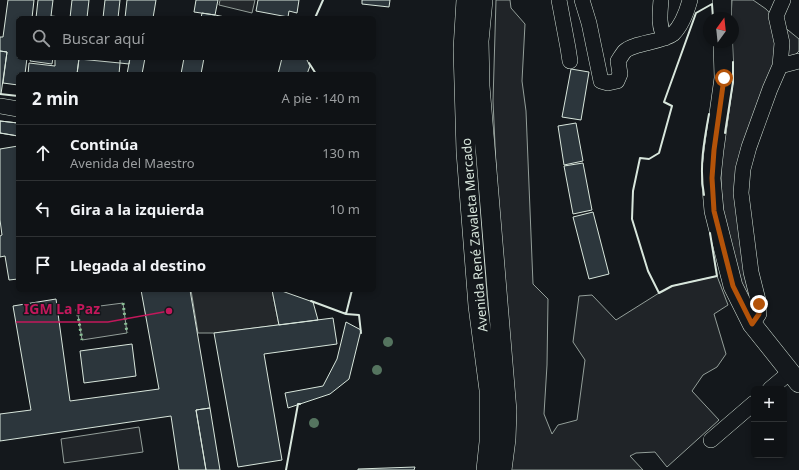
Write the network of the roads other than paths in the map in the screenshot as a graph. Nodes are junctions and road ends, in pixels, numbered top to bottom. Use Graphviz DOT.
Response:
graph roads {
  1 [pos="466,0"];
  2 [pos="483,0"];
  3 [pos="560,0"];
  4 [pos="582,0"];
  5 [pos="661,0"];
  6 [pos="690,0"];
  7 [pos="722,0"];
  8 [pos="783,0"];
  9 [pos="722,12"];
  10 [pos="665,38"];
  11 [pos="723,48"];
  12 [pos="799,60"];
  13 [pos="570,61"];
  14 [pos="780,66"];
  15 [pos="0,106"];
  16 [pos="16,109"];
  17 [pos="752,324"];
  18 [pos="794,378"];
  19 [pos="777,386"];
  20 [pos="751,406"];
  21 [pos="711,440"];
  22 [pos="486,470"];
  23 [pos="502,470"];
  1 -- 22 [label="main road, Avenida René Zavaleta Mercado"];
  2 -- 23 [label="main road, Avenida René Zavaleta Mercado"];
  3 -- 13 [label="street"];
  4 -- 10 [label="street"];
  5 -- 10 [label="street"];
  6 -- 10 [label="street"];
  7 -- 9 [label="main road"];
  8 -- 14 [label="street"];
  11 -- 17 [label="main road"];
  12 -- 14 [label="street"];
  14 -- 17 [label="street"];
  15 -- 16 [label="street"];
  17 -- 18 [label="main road"];
  18 -- 19 [label="street"];
  20 -- 21 [label="street"];
}
